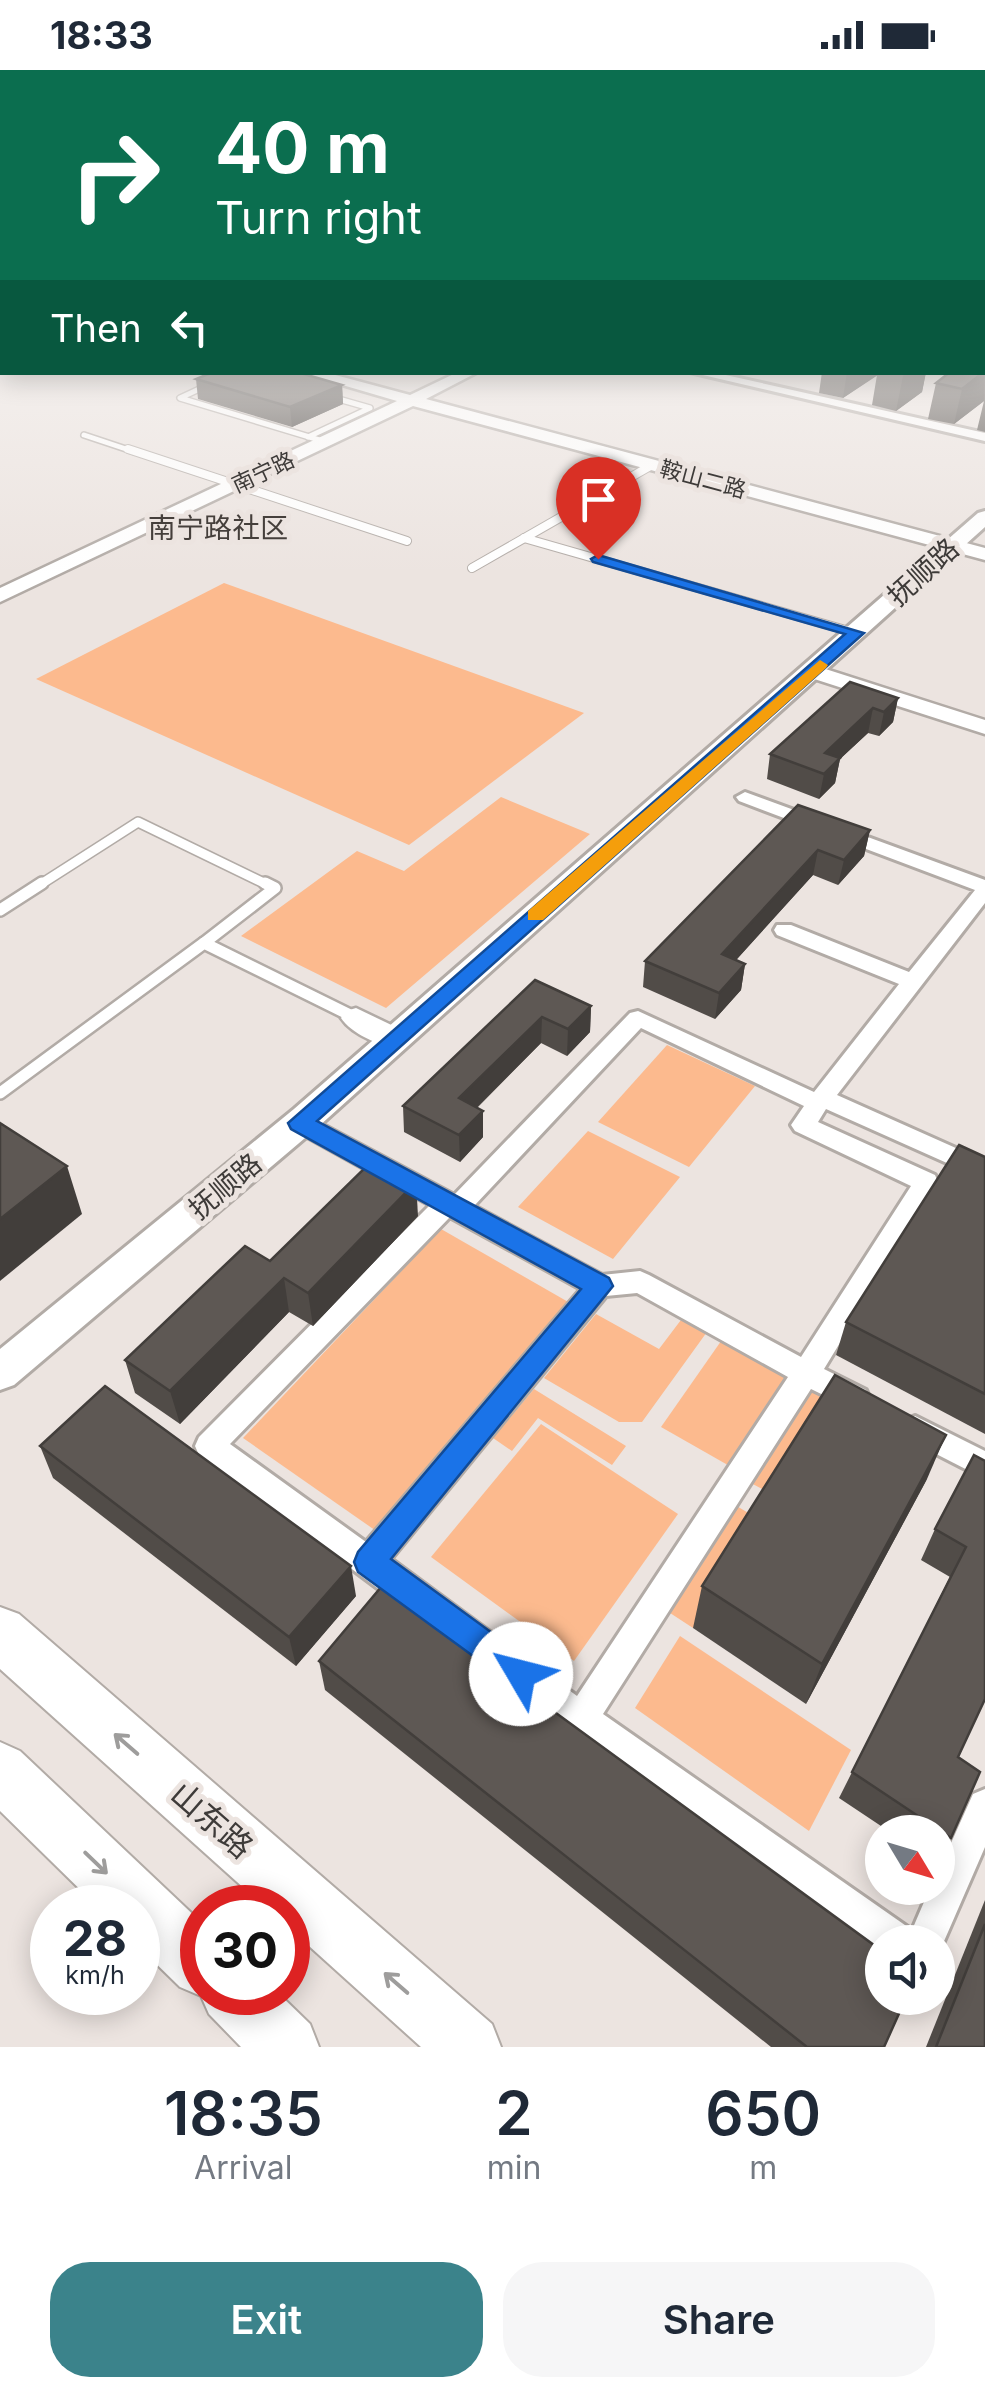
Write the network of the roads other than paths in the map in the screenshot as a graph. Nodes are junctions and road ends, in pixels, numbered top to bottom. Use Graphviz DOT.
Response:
graph roads {
  1 [pos="200,389"];
  2 [pos="370,389"];
  3 [pos="434,389"];
  4 [pos="771,389"];
  5 [pos="318,393"];
  6 [pos="411,400"];
  7 [pos="84,435"];
  8 [pos="985,438"];
  9 [pos="317,440"];
  10 [pos="652,465"];
  11 [pos="235,485"];
  12 [pos="985,516"];
  13 [pos="524,538"];
  14 [pos="407,541"];
  15 [pos="952,546"];
  16 [pos="985,554"];
  17 [pos="472,568"];
  18 [pos="0,596"];
  19 [pos="856,633"];
  20 [pos="813,671"];
  21 [pos="985,727"];
  22 [pos="746,796"];
  23 [pos="985,889"];
  24 [pos="0,910"];
  25 [pos="784,930"];
  26 [pos="204,943"];
  27 [pos="913,982"];
  28 [pos="356,1018"];
  29 [pos="396,1039"];
  30 [pos="0,1093"];
  31 [pos="820,1101"];
  32 [pos="308,1128"];
  33 [pos="985,1171"];
  34 [pos="451,1206"];
  35 [pos="599,1286"];
  36 [pos="0,1373"];
  37 [pos="806,1373"];
  38 [pos="985,1466"];
  39 [pos="370,1562"];
  40 [pos="0,1633"];
  41 [pos="581,1719"];
  42 [pos="0,1771"];
  43 [pos="985,1806"];
  44 [pos="874,1925"];
  45 [pos="932,1925"];
  46 [pos="180,1945"];
  47 [pos="254,2015"];
  48 [pos="287,2047"];
  49 [pos="470,2047"];
  1 -- 9 [label="lane"];
  2 -- 6 [label="street, 鞍山二路"];
  3 -- 6 [label="street, 南宁路"];
  4 -- 8 [label="street"];
  5 -- 9 [label="lane"];
  6 -- 9 [label="street, 南宁路"];
  6 -- 10 [label="street, 鞍山二路"];
  7 -- 11 [label="lane"];
  9 -- 11 [label="street, 南宁路"];
  10 -- 13 [label="lane"];
  10 -- 15 [label="street, 鞍山二路"];
  11 -- 14 [label="lane"];
  11 -- 18 [label="street, 南宁路"];
  12 -- 15 [label="main road, 抚顺路"];
  13 -- 17 [label="lane"];
  13 -- 19 [label="lane"];
  15 -- 16 [label="street, 鞍山二路"];
  15 -- 19 [label="main road, 抚顺路"];
  19 -- 20 [label="main road, 抚顺路"];
  20 -- 21 [label="street"];
  20 -- 29 [label="main road, 抚顺路"];
  22 -- 23 [label="street"];
  23 -- 27 [label="street"];
  24 -- 26 [label="lane"];
  25 -- 27 [label="street"];
  26 -- 28 [label="lane"];
  26 -- 30 [label="lane"];
  27 -- 31 [label="street"];
  28 -- 29 [label="street"];
  29 -- 32 [label="main road, 抚顺路"];
  31 -- 33 [label="street"];
  31 -- 34 [label="street"];
  31 -- 37 [label="street"];
  32 -- 34 [label="street"];
  32 -- 36 [label="main road, 抚顺路"];
  34 -- 35 [label="street"];
  34 -- 39 [label="street"];
  35 -- 37 [label="street"];
  35 -- 39 [label="street"];
  37 -- 38 [label="street"];
  37 -- 41 [label="street"];
  39 -- 41 [label="street"];
  49 -- 40 [label="main road, 山东路, one-way"];
  41 -- 44 [label="street"];
  42 -- 46 [label="main road, one-way"];
  43 -- 45 [label="street"];
  47 -- 48 [label="main road"];
}
